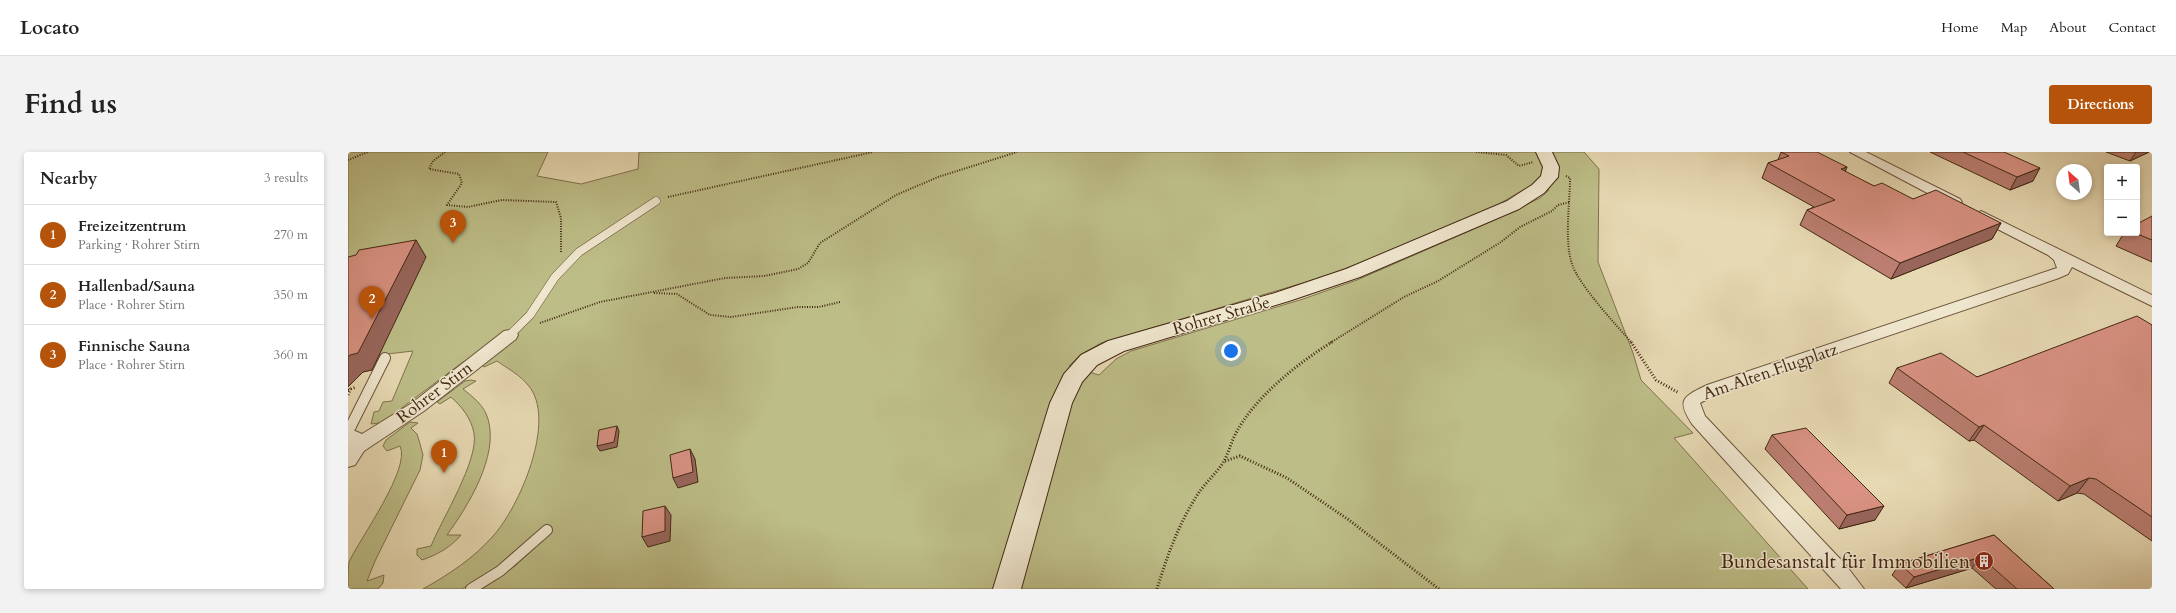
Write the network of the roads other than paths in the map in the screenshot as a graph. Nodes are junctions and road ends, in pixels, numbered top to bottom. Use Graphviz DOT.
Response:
graph roads {
  1 [pos="1544,152"];
  2 [pos="1856,152"];
  3 [pos="656,201"];
  4 [pos="2054,251"];
  5 [pos="2152,301"];
  6 [pos="510,335"];
  7 [pos="385,358"];
  8 [pos="350,443"];
  9 [pos="547,530"];
  10 [pos="471,589"];
  11 [pos="1007,589"];
  12 [pos="1852,589"];
  1 -- 11 [label="main road, Rohrer Straße"];
  2 -- 4 [label="street, Am Alten Flugplatz"];
  3 -- 6 [label="lane"];
  4 -- 5 [label="street, Am Alten Flugplatz"];
  4 -- 12 [label="street, Am Alten Flugplatz"];
  6 -- 8 [label="street, Rohrer Stirn"];
  7 -- 8 [label="lane"];
  9 -- 10 [label="lane"];
}
